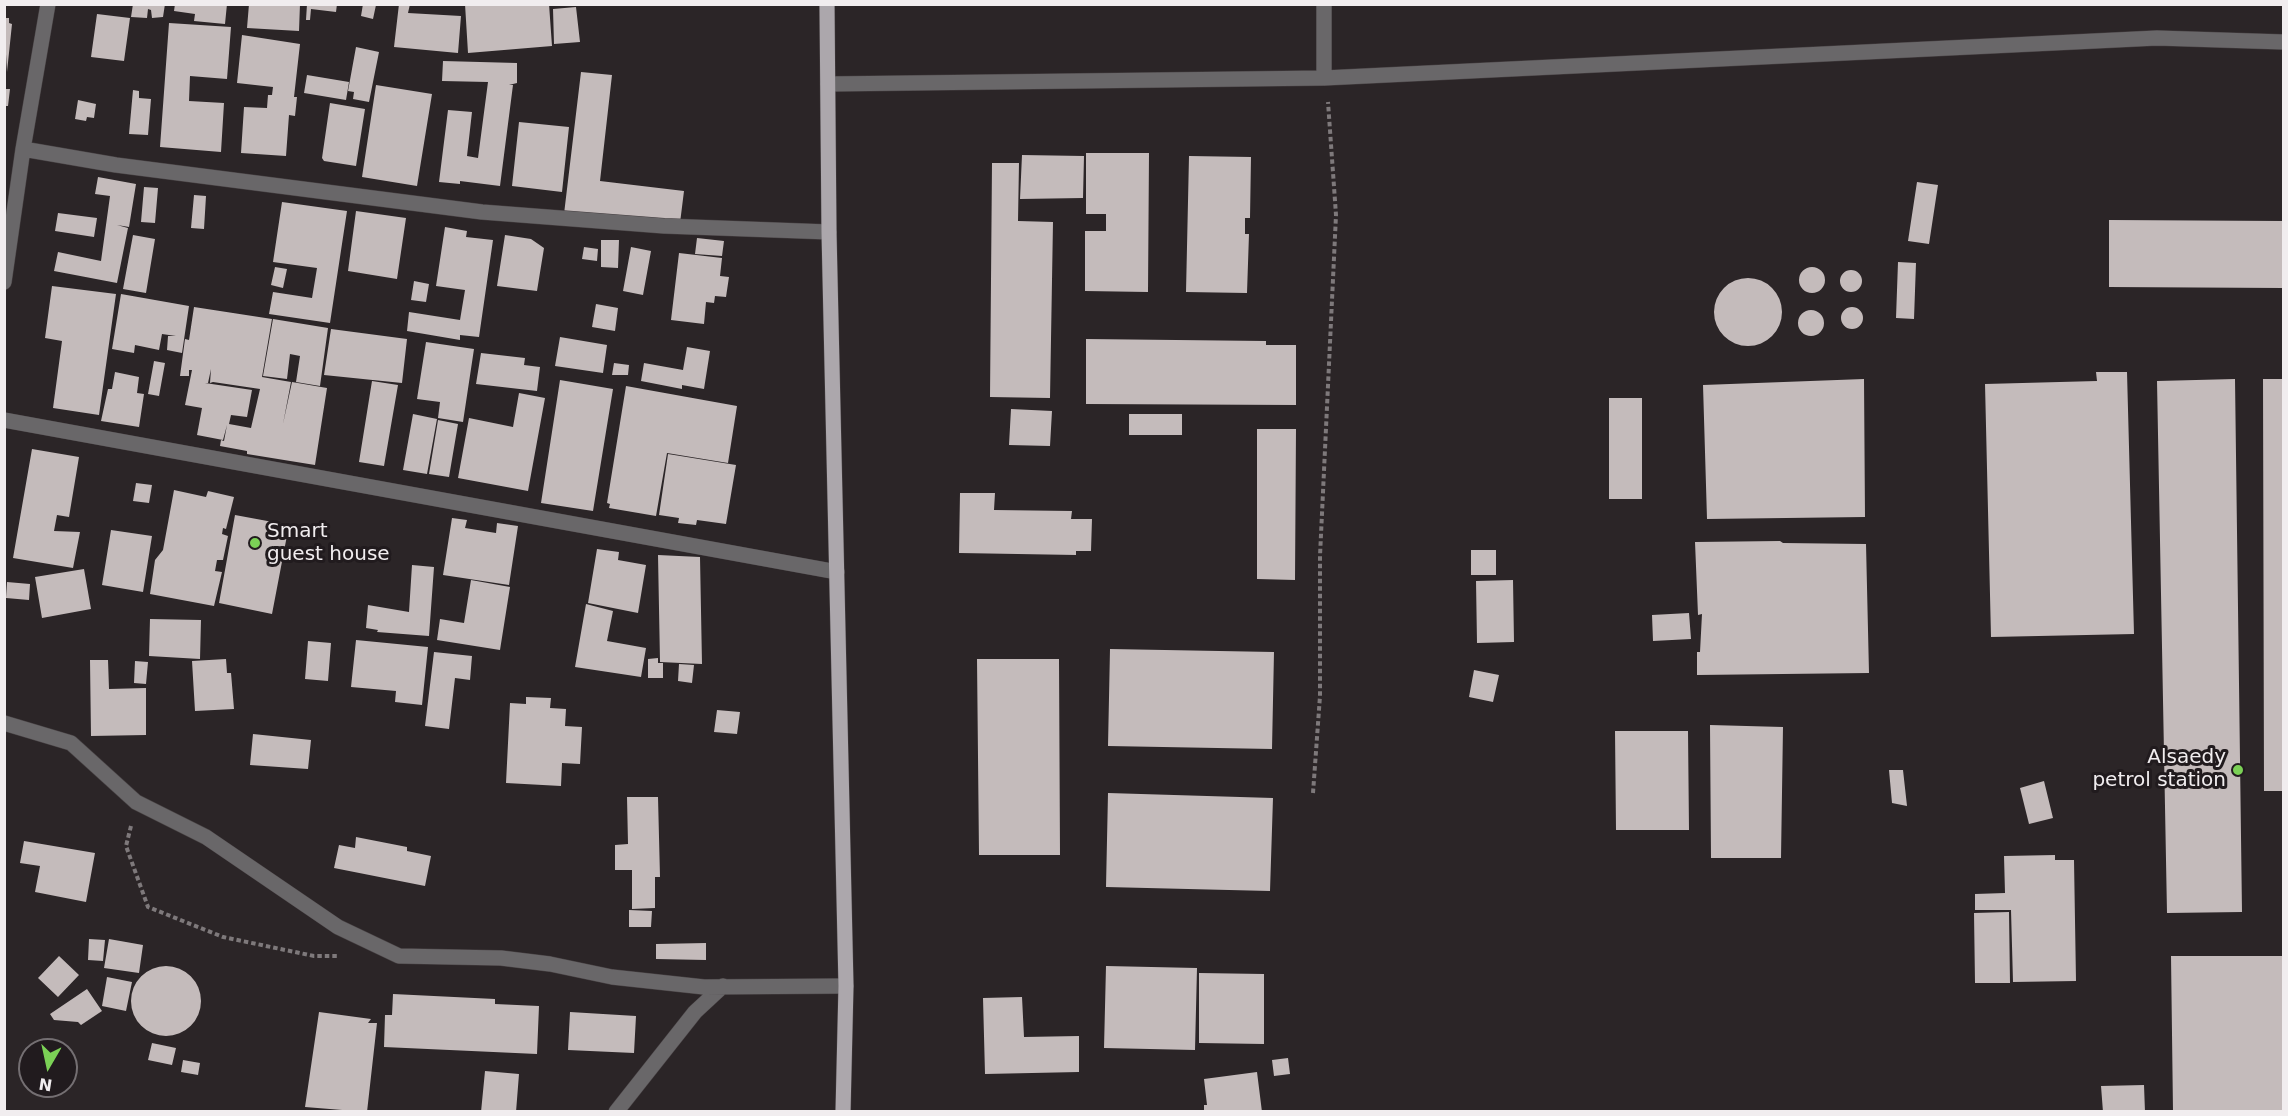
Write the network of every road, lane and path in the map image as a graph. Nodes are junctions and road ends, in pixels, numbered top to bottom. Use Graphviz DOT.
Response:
graph roads {
  1 [pos="48,4"];
  2 [pos="828,4"];
  3 [pos="1324,4"];
  4 [pos="2283,42"];
  5 [pos="1324,78"];
  6 [pos="828,84"];
  7 [pos="23,149"];
  8 [pos="828,232"];
  9 [pos="4,282"];
  10 [pos="4,420"];
  11 [pos="837,572"];
  12 [pos="4,723"];
  13 [pos="1314,793"];
  14 [pos="136,802"];
  15 [pos="346,956"];
  16 [pos="723,986"];
  17 [pos="846,986"];
  18 [pos="616,1112"];
  19 [pos="843,1112"];
  1 -- 7 [label="street"];
  2 -- 6 [label="main road"];
  3 -- 5 [label="street"];
  4 -- 5 [label="street"];
  5 -- 6 [label="street"];
  5 -- 13 [label="path"];
  6 -- 8 [label="main road"];
  7 -- 8 [label="street"];
  7 -- 9 [label="street"];
  8 -- 11 [label="main road"];
  10 -- 11 [label="street"];
  11 -- 17 [label="main road"];
  12 -- 14 [label="street"];
  14 -- 15 [label="path"];
  14 -- 16 [label="street"];
  16 -- 17 [label="street"];
  16 -- 18 [label="street"];
  17 -- 19 [label="main road"];
}
